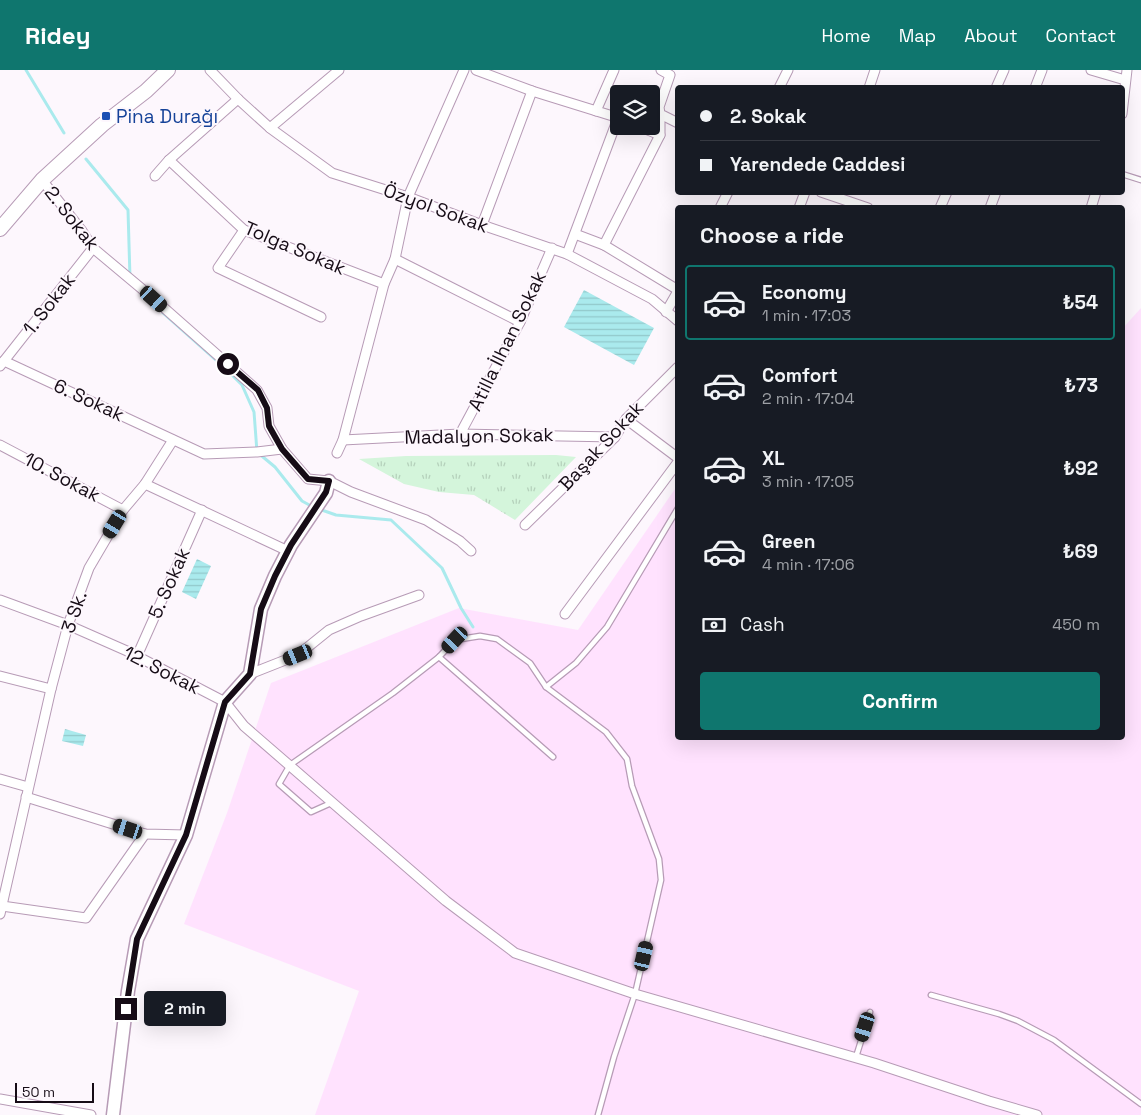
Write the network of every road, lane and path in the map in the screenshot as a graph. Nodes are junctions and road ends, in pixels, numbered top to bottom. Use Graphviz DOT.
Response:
graph roads {
  1 [pos="168,70"];
  2 [pos="210,70"];
  3 [pos="339,70"];
  4 [pos="464,70"];
  5 [pos="476,70"];
  6 [pos="614,70"];
  7 [pos="661,70"];
  8 [pos="788,70"];
  9 [pos="875,70"];
  10 [pos="1004,70"];
  11 [pos="1042,70"];
  12 [pos="1091,70"];
  13 [pos="1127,70"];
  14 [pos="1125,80"];
  15 [pos="780,85"];
  16 [pos="870,85"];
  17 [pos="997,85"];
  18 [pos="1036,85"];
  19 [pos="1125,85"];
  20 [pos="532,91"];
  21 [pos="238,99"];
  22 [pos="660,104"];
  23 [pos="596,111"];
  24 [pos="660,114"];
  25 [pos="610,115"];
  26 [pos="675,121"];
  27 [pos="270,128"];
  28 [pos="612,135"];
  29 [pos="660,135"];
  30 [pos="169,160"];
  31 [pos="1125,175"];
  32 [pos="155,176"];
  33 [pos="42,180"];
  34 [pos="1141,180"];
  35 [pos="829,195"];
  36 [pos="408,197"];
  37 [pos="843,200"];
  38 [pos="859,205"];
  39 [pos="482,225"];
  40 [pos="0,229"];
  41 [pos="244,230"];
  42 [pos="575,234"];
  43 [pos="604,245"];
  44 [pos="93,248"];
  45 [pos="552,248"];
  46 [pos="567,254"];
  47 [pos="395,259"];
  48 [pos="384,284"];
  49 [pos="675,288"];
  50 [pos="675,296"];
  51 [pos="666,312"];
  52 [pos="322,317"];
  53 [pos="675,319"];
  54 [pos="520,322"];
  55 [pos="2,363"];
  56 [pos="675,370"];
  57 [pos="626,419"];
  58 [pos="460,434"];
  59 [pos="615,437"];
  60 [pos="173,440"];
  61 [pos="343,440"];
  62 [pos="0,445"];
  63 [pos="282,449"];
  64 [pos="338,453"];
  65 [pos="675,458"];
  66 [pos="675,464"];
  67 [pos="329,481"];
  68 [pos="145,484"];
  69 [pos="123,510"];
  70 [pos="202,510"];
  71 [pos="675,513"];
  72 [pos="525,525"];
  73 [pos="288,551"];
  74 [pos="471,552"];
  75 [pos="419,595"];
  76 [pos="0,600"];
  77 [pos="565,614"];
  78 [pos="68,626"];
  79 [pos="137,656"];
  80 [pos="439,657"];
  81 [pos="250,674"];
  82 [pos="0,676"];
  83 [pos="546,687"];
  84 [pos="51,689"];
  85 [pos="225,702"];
  86 [pos="553,757"];
  87 [pos="290,765"];
  88 [pos="0,779"];
  89 [pos="28,787"];
  90 [pos="26,797"];
  91 [pos="333,802"];
  92 [pos="145,834"];
  93 [pos="186,835"];
  94 [pos="1,910"];
  95 [pos="635,994"];
  96 [pos="931,994"];
  97 [pos="870,1012"];
  98 [pos="856,1057"];
  99 [pos="0,1099"];
  100 [pos="1141,1104"];
  101 [pos="91,1115"];
  102 [pos="113,1115"];
  103 [pos="598,1115"];
  104 [pos="1037,1115"];
  1 -- 33 [label="main road"];
  2 -- 21 [label="street, Özyol Sokak"];
  3 -- 27 [label="street"];
  4 -- 36 [label="street"];
  5 -- 20 [label="street"];
  6 -- 23 [label="street"];
  7 -- 22 [label="street"];
  8 -- 15 [label="street"];
  9 -- 16 [label="street"];
  10 -- 17 [label="street"];
  11 -- 18 [label="street"];
  12 -- 14 [label="street"];
  13 -- 14 [label="street"];
  14 -- 19 [label="street"];
  20 -- 23 [label="street"];
  20 -- 39 [label="street"];
  21 -- 27 [label="street, Özyol Sokak"];
  21 -- 30 [label="street"];
  23 -- 25 [label="street"];
  24 -- 26 [label="street"];
  27 -- 36 [label="street, Özyol Sokak"];
  28 -- 42 [label="street"];
  29 -- 43 [label="street"];
  30 -- 32 [label="street"];
  30 -- 41 [label="street, Tolga Sokak"];
  31 -- 34 [label="lane"];
  33 -- 40 [label="main road"];
  33 -- 44 [label="street, 2. Sokak"];
  35 -- 37 [label="street"];
  36 -- 39 [label="street, Özyol Sokak"];
  36 -- 47 [label="street"];
  37 -- 38 [label="street"];
  39 -- 45 [label="street, Özyol Sokak"];
  41 -- 48 [label="street, Tolga Sokak"];
  41 -- 52 [label="street"];
  42 -- 43 [label="street"];
  42 -- 46 [label="street"];
  43 -- 49 [label="street"];
  44 -- 55 [label="street, 1. Sokak"];
  44 -- 63 [label="street, 2. Sokak"];
  45 -- 46 [label="street, Özyol Sokak"];
  45 -- 54 [label="street, Atilla İlhan Sokak"];
  46 -- 51 [label="street, Özyol Sokak"];
  47 -- 48 [label="street"];
  47 -- 54 [label="street"];
  48 -- 61 [label="street"];
  50 -- 51 [label="street"];
  51 -- 53 [label="street, Özyol Sokak"];
  54 -- 58 [label="street, Atilla İlhan Sokak"];
  55 -- 60 [label="street, 6. Sokak"];
  56 -- 57 [label="street, Başak Sokak"];
  57 -- 59 [label="street, Başak Sokak"];
  57 -- 65 [label="street"];
  58 -- 59 [label="street, Madalyon Sokak"];
  58 -- 61 [label="street, Madalyon Sokak"];
  59 -- 72 [label="street, Başak Sokak"];
  60 -- 63 [label="street"];
  60 -- 68 [label="street, 3 Sk."];
  61 -- 64 [label="street"];
  62 -- 69 [label="street, 10. Sokak"];
  63 -- 67 [label="street, 2. Sokak"];
  66 -- 77 [label="street"];
  67 -- 73 [label="main road"];
  67 -- 74 [label="street, 2. Sokak"];
  68 -- 69 [label="street, 3 Sk."];
  68 -- 70 [label="street"];
  69 -- 78 [label="street, 3 Sk."];
  70 -- 73 [label="street"];
  70 -- 79 [label="street, 5. Sokak"];
  71 -- 83 [label="lane"];
  73 -- 81 [label="main road"];
  75 -- 81 [label="street"];
  76 -- 78 [label="street, 12. Sokak"];
  78 -- 79 [label="street, 12. Sokak"];
  78 -- 84 [label="street, 3 Sk."];
  79 -- 85 [label="street, 12. Sokak"];
  80 -- 83 [label="lane"];
  80 -- 86 [label="lane"];
  80 -- 87 [label="lane"];
  81 -- 85 [label="main road"];
  82 -- 84 [label="street"];
  83 -- 95 [label="lane"];
  84 -- 89 [label="street, 3 Sk."];
  85 -- 87 [label="street"];
  85 -- 93 [label="main road"];
  87 -- 91 [label="street"];
  87 -- 91 [label="lane"];
  88 -- 89 [label="street"];
  89 -- 90 [label="street, 3 Sk."];
  90 -- 92 [label="street"];
  90 -- 94 [label="street, 3 Sk."];
  91 -- 95 [label="street"];
  92 -- 93 [label="street"];
  92 -- 94 [label="street"];
  93 -- 102 [label="main road"];
  95 -- 98 [label="street"];
  95 -- 103 [label="lane"];
  96 -- 100 [label="lane"];
  97 -- 98 [label="lane"];
  98 -- 104 [label="street"];
  99 -- 101 [label="street"];
}
